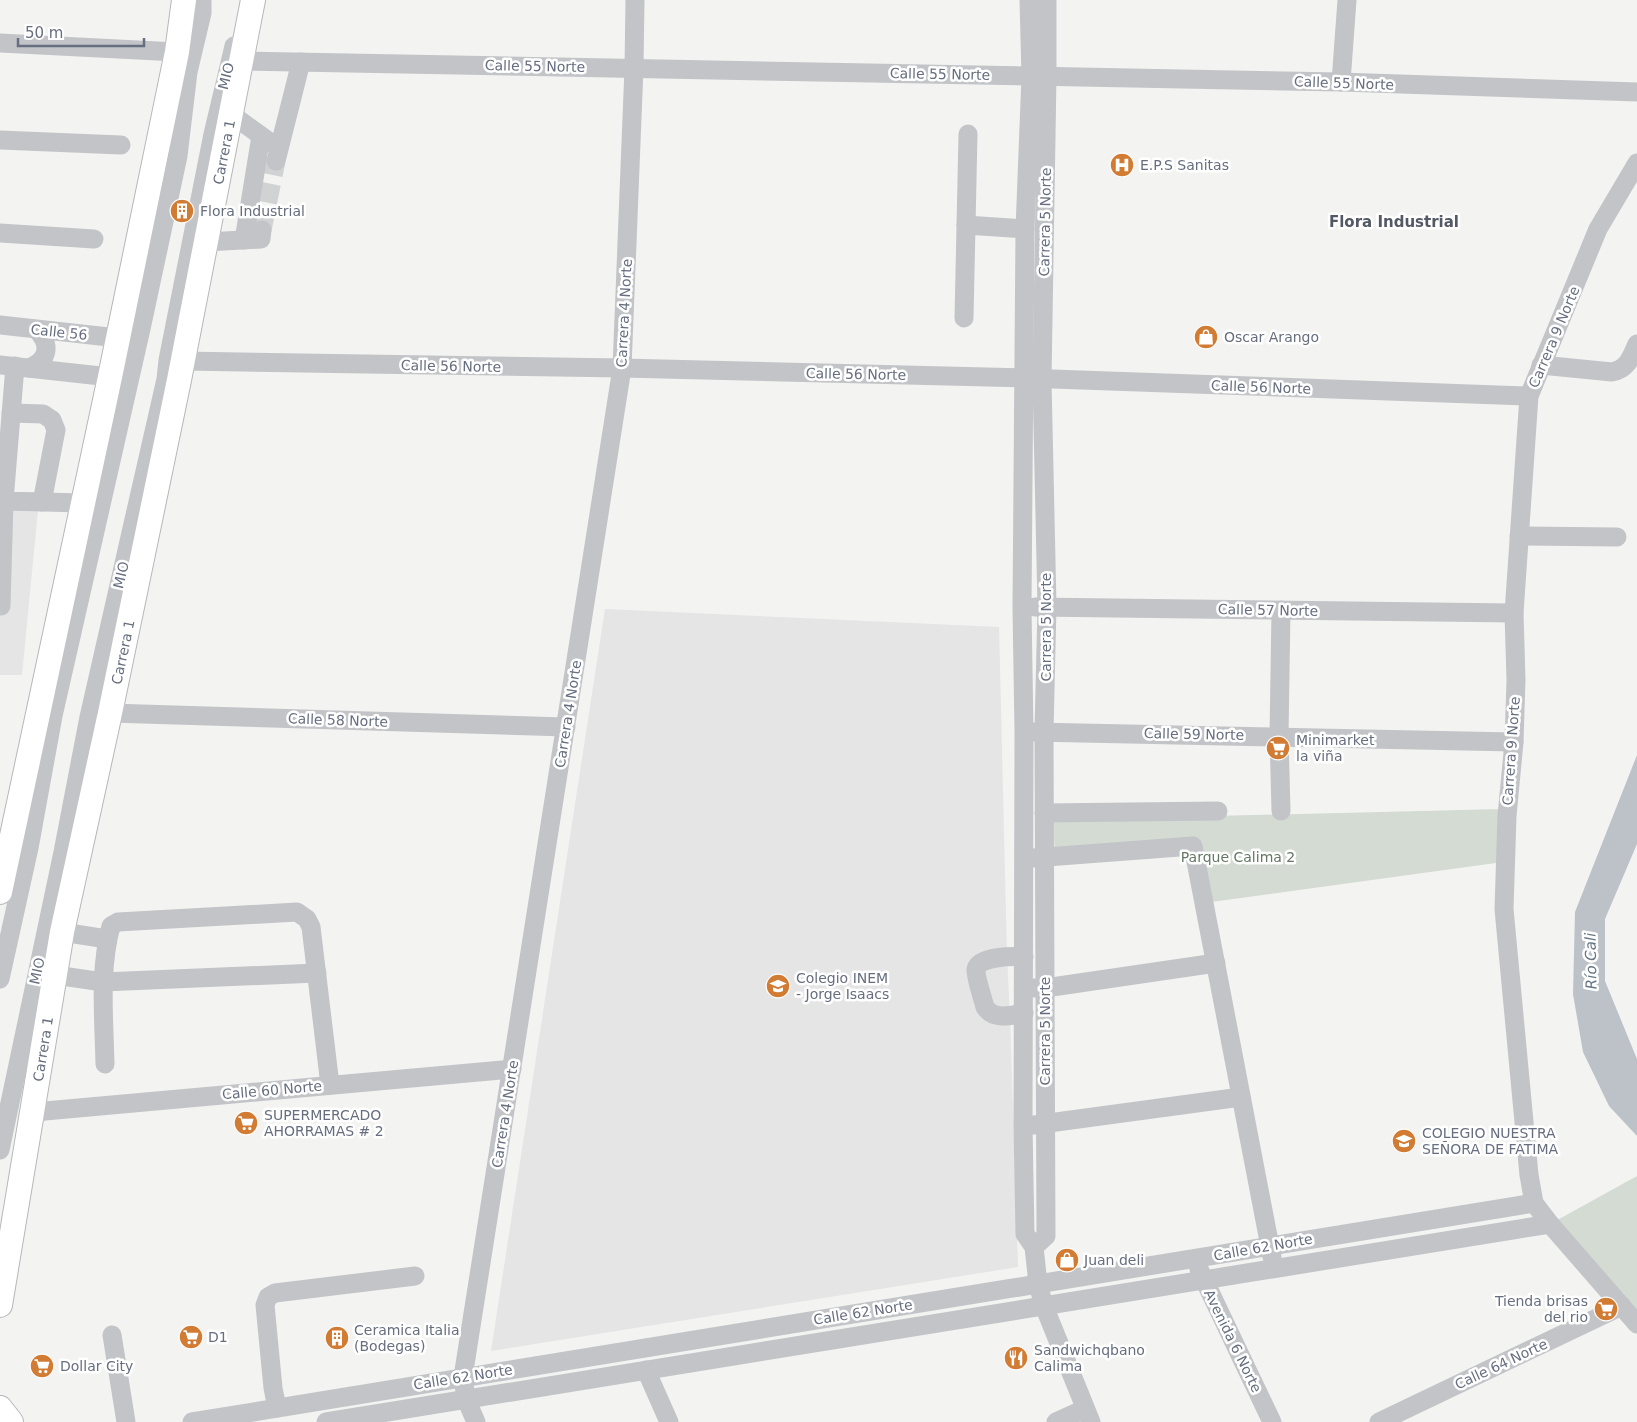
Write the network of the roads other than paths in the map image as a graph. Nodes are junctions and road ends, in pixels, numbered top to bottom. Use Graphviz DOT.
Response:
graph roads {
  1 [pos="184,0"];
  2 [pos="202,0"];
  3 [pos="242,0"];
  4 [pos="253,0"];
  5 [pos="634,0"];
  6 [pos="1030,0"];
  7 [pos="1047,0"];
  8 [pos="1347,0"];
  9 [pos="0,43"];
  10 [pos="177,52"];
  11 [pos="242,61"];
  12 [pos="302,62"];
  13 [pos="634,68"];
  14 [pos="1039,76"];
  15 [pos="1341,82"];
  16 [pos="1637,92"];
  17 [pos="232,114"];
  18 [pos="968,134"];
  19 [pos="261,136"];
  20 [pos="0,140"];
  21 [pos="121,145"];
  22 [pos="1637,164"];
  23 [pos="966,225"];
  24 [pos="1025,229"];
  25 [pos="262,230"];
  26 [pos="0,233"];
  27 [pos="94,239"];
  28 [pos="244,240"];
  29 [pos="206,242"];
  30 [pos="964,318"];
  31 [pos="0,325"];
  32 [pos="37,330"];
  33 [pos="118,338"];
  34 [pos="1637,344"];
  35 [pos="183,361"];
  36 [pos="1542,365"];
  37 [pos="15,366"];
  38 [pos="622,368"];
  39 [pos="110,377"];
  40 [pos="1033,379"];
  41 [pos="1529,396"];
  42 [pos="11,413"];
  43 [pos="4,501"];
  44 [pos="42,502"];
  45 [pos="83,503"];
  46 [pos="1519,536"];
  47 [pos="1617,537"];
  48 [pos="1,606"];
  49 [pos="1047,606"];
  50 [pos="1022,608"];
  51 [pos="1281,610"];
  52 [pos="1514,613"];
  53 [pos="110,713"];
  54 [pos="566,727"];
  55 [pos="1044,731"];
  56 [pos="1024,732"];
  57 [pos="1279,736"];
  58 [pos="1514,742"];
  59 [pos="1218,811"];
  60 [pos="1281,811"];
  61 [pos="1044,813"];
  62 [pos="5,843"];
  63 [pos="1045,857"];
  64 [pos="1024,858"];
  65 [pos="0,892"];
  66 [pos="62,932"];
  67 [pos="108,939"];
  68 [pos="1024,957"];
  69 [pos="1216,963"];
  70 [pos="317,973"];
  71 [pos="55,975"];
  72 [pos="0,979"];
  73 [pos="103,982"];
  74 [pos="1024,988"];
  75 [pos="1045,988"];
  76 [pos="1024,1013"];
  77 [pos="105,1064"];
  78 [pos="512,1069"];
  79 [pos="330,1085"];
  80 [pos="1241,1097"];
  81 [pos="32,1114"];
  82 [pos="1046,1123"];
  83 [pos="1023,1126"];
  84 [pos="0,1150"];
  85 [pos="1534,1202"];
  86 [pos="1550,1224"];
  87 [pos="1270,1246"];
  88 [pos="1034,1247"];
  89 [pos="1194,1259"];
  90 [pos="1274,1268"];
  91 [pos="415,1276"];
  92 [pos="1204,1280"];
  93 [pos="1038,1284"];
  94 [pos="0,1305"];
  95 [pos="1044,1306"];
  96 [pos="1622,1306"];
  97 [pos="1637,1324"];
  98 [pos="112,1335"];
  99 [pos="646,1370"];
  100 [pos="463,1377"];
  101 [pos="466,1399"];
  102 [pos="0,1408"];
  103 [pos="277,1408"];
  104 [pos="1088,1416"];
  105 [pos="10,1422"];
  106 [pos="126,1422"];
  107 [pos="192,1422"];
  108 [pos="326,1422"];
  109 [pos="476,1422"];
  110 [pos="669,1422"];
  111 [pos="1056,1422"];
  112 [pos="1272,1422"];
  113 [pos="1379,1422"];
  1 -- 10 [label="main road"];
  2 -- 72 [label="street"];
  3 -- 84 [label="street, MIO"];
  4 -- 11 [label="main road, Carrera 1"];
  5 -- 13 [label="street, Carrera 4 Norte"];
  6 -- 14 [label="street, Carrera 5 Norte"];
  7 -- 14 [label="street, Carrera 5 Norte"];
  8 -- 15 [label="street"];
  9 -- 10 [label="street"];
  10 -- 33 [label="main road"];
  11 -- 12 [label="street, Calle 55 Norte"];
  11 -- 17 [label="main road, Carrera 1"];
  12 -- 13 [label="street, Calle 55 Norte"];
  12 -- 19 [label="street"];
  13 -- 14 [label="street, Calle 55 Norte"];
  13 -- 38 [label="street, Carrera 4 Norte"];
  14 -- 15 [label="street, Calle 55 Norte"];
  14 -- 24 [label="street, Carrera 5 Norte"];
  14 -- 40 [label="street, Carrera 5 Norte"];
  15 -- 16 [label="street, Calle 55 Norte"];
  17 -- 19 [label="street"];
  17 -- 29 [label="main road, Carrera 1"];
  18 -- 23 [label="street"];
  19 -- 28 [label="street"];
  20 -- 21 [label="street"];
  22 -- 36 [label="street, Carrera 9 Norte"];
  23 -- 24 [label="street"];
  23 -- 30 [label="street"];
  24 -- 40 [label="street, Carrera 5 Norte"];
  25 -- 28 [label="street"];
  26 -- 27 [label="street"];
  28 -- 29 [label="street"];
  29 -- 35 [label="main road, Carrera 1"];
  31 -- 32 [label="street, Calle 56"];
  32 -- 33 [label="street, Calle 56"];
  32 -- 37 [label="street"];
  33 -- 39 [label="main road"];
  34 -- 36 [label="street"];
  35 -- 38 [label="street, Calle 56 Norte"];
  35 -- 53 [label="main road, Carrera 1"];
  36 -- 41 [label="street, Carrera 9 Norte"];
  37 -- 39 [label="street"];
  37 -- 42 [label="street"];
  38 -- 40 [label="street, Calle 56 Norte"];
  38 -- 54 [label="street, Carrera 4 Norte"];
  39 -- 45 [label="main road"];
  40 -- 41 [label="street, Calle 56 Norte"];
  40 -- 49 [label="street, Carrera 5 Norte"];
  40 -- 50 [label="street, Carrera 5 Norte"];
  41 -- 46 [label="street, Carrera 9 Norte"];
  42 -- 43 [label="street"];
  42 -- 44 [label="street"];
  43 -- 44 [label="street"];
  43 -- 48 [label="street"];
  44 -- 45 [label="street"];
  45 -- 62 [label="main road"];
  46 -- 47 [label="street"];
  46 -- 52 [label="street, Carrera 9 Norte"];
  49 -- 50 [label="street, Calle 57 Norte"];
  49 -- 51 [label="street, Calle 57 Norte"];
  49 -- 55 [label="street, Carrera 5 Norte"];
  50 -- 56 [label="street, Carrera 5 Norte"];
  51 -- 52 [label="street, Calle 57 Norte"];
  51 -- 57 [label="street"];
  52 -- 58 [label="street, Carrera 9 Norte"];
  53 -- 54 [label="street, Calle 58 Norte"];
  53 -- 66 [label="main road, Carrera 1"];
  54 -- 78 [label="street, Carrera 4 Norte"];
  55 -- 56 [label="street, Calle 59 Norte"];
  55 -- 57 [label="street, Calle 59 Norte"];
  55 -- 61 [label="street, Carrera 5 Norte"];
  56 -- 64 [label="street, Carrera 5 Norte"];
  57 -- 58 [label="street, Calle 59 Norte"];
  57 -- 60 [label="street"];
  58 -- 85 [label="street, Carrera 9 Norte"];
  59 -- 61 [label="street"];
  61 -- 63 [label="street, Carrera 5 Norte"];
  62 -- 65 [label="main road"];
  63 -- 64 [label="street"];
  63 -- 69 [label="street"];
  63 -- 75 [label="street, Carrera 5 Norte"];
  64 -- 68 [label="street, Carrera 5 Norte"];
  66 -- 67 [label="street"];
  66 -- 71 [label="main road, Carrera 1"];
  67 -- 70 [label="street"];
  67 -- 73 [label="street"];
  68 -- 74 [label="street, Carrera 5 Norte"];
  68 -- 76 [label="street"];
  69 -- 75 [label="street"];
  69 -- 80 [label="street"];
  70 -- 73 [label="street"];
  70 -- 79 [label="street"];
  71 -- 73 [label="street"];
  71 -- 81 [label="main road, Carrera 1"];
  73 -- 77 [label="street"];
  74 -- 75 [label="street"];
  74 -- 76 [label="street, Carrera 5 Norte"];
  75 -- 82 [label="street, Carrera 5 Norte"];
  76 -- 83 [label="street, Carrera 5 Norte"];
  78 -- 79 [label="street, Calle 60 Norte"];
  78 -- 100 [label="street, Carrera 4 Norte"];
  79 -- 81 [label="street, Calle 60 Norte"];
  80 -- 82 [label="street"];
  80 -- 87 [label="street"];
  81 -- 94 [label="main road, Carrera 1"];
  82 -- 83 [label="street"];
  82 -- 88 [label="street, Carrera 5 Norte"];
  83 -- 88 [label="street, Carrera 5 Norte"];
  85 -- 86 [label="street, Carrera 9 Norte"];
  85 -- 87 [label="street, Calle 62 Norte"];
  86 -- 90 [label="street, Calle 62 Norte"];
  86 -- 96 [label="street, Carrera 9 Norte"];
  87 -- 89 [label="street, Calle 62 Norte"];
  87 -- 90 [label="street"];
  88 -- 93 [label="street, Carrera 5 Norte"];
  89 -- 92 [label="street, Avenida 6 Norte"];
  89 -- 93 [label="street, Calle 62 Norte"];
  90 -- 92 [label="street, Calle 62 Norte"];
  91 -- 103 [label="street"];
  92 -- 95 [label="street, Calle 62 Norte"];
  92 -- 112 [label="street, Avenida 6 Norte"];
  93 -- 95 [label="street, Carrera 5 Norte"];
  93 -- 100 [label="street, Calle 62 Norte"];
  95 -- 99 [label="street, Calle 62 Norte"];
  95 -- 104 [label="street, Carrera 5 Norte"];
  96 -- 97 [label="street, Carrera 9 Norte"];
  96 -- 113 [label="street, Calle 64 Norte"];
  98 -- 106 [label="street"];
  99 -- 101 [label="street, Calle 62 Norte"];
  99 -- 110 [label="street"];
  100 -- 101 [label="street, Carrera 4 Norte"];
  100 -- 103 [label="street, Calle 62 Norte"];
  101 -- 108 [label="street, Calle 62 Norte"];
  101 -- 109 [label="street, Carrera 4 Norte"];
  102 -- 105 [label="main road"];
  103 -- 107 [label="street, Calle 62 Norte"];
  104 -- 111 [label="street"];
}
